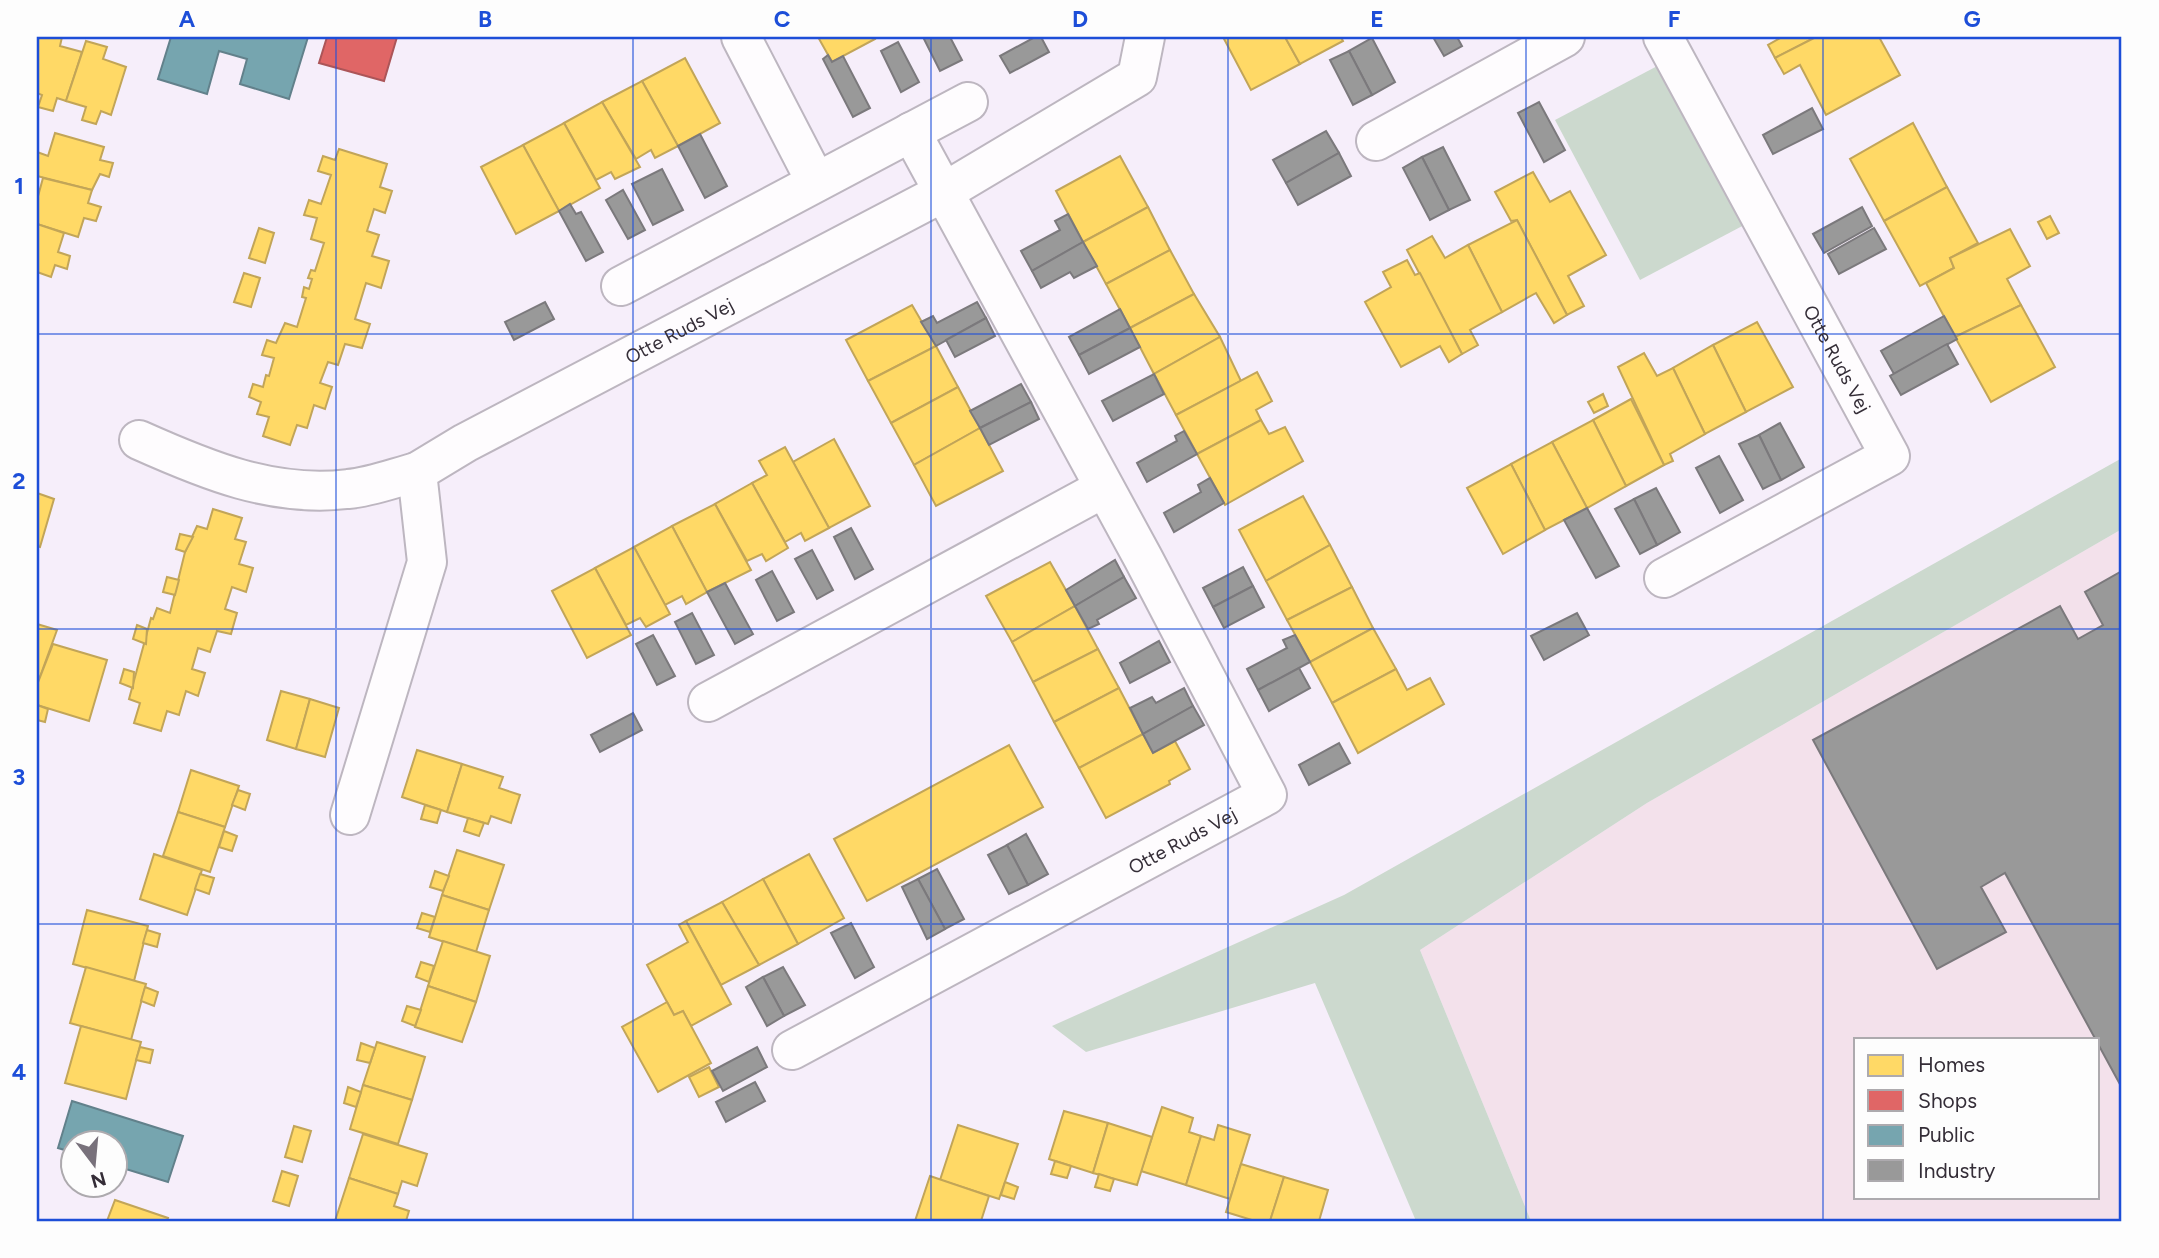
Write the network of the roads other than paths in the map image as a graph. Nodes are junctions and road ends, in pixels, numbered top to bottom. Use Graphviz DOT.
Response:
graph roads {
  1 [pos="741,37"];
  2 [pos="1145,37"];
  3 [pos="1565,37"];
  4 [pos="1663,37"];
  5 [pos="968,102"];
  6 [pos="911,132"];
  7 [pos="1376,141"];
  8 [pos="816,182"];
  9 [pos="944,192"];
  10 [pos="621,286"];
  11 [pos="139,440"];
  12 [pos="416,472"];
  13 [pos="1104,488"];
  14 [pos="1664,578"];
  15 [pos="708,702"];
  16 [pos="350,815"];
  17 [pos="792,1050"];
  1 -- 8 [label="street"];
  2 -- 9 [label="street, Otte Ruds Vej"];
  3 -- 7 [label="street"];
  4 -- 14 [label="street, Otte Ruds Vej"];
  5 -- 6 [label="street"];
  6 -- 8 [label="street"];
  6 -- 9 [label="street, Otte Ruds Vej"];
  8 -- 10 [label="street"];
  9 -- 12 [label="street, Otte Ruds Vej"];
  9 -- 13 [label="street, Otte Ruds Vej"];
  11 -- 12 [label="street, Otte Ruds Vej"];
  12 -- 16 [label="street"];
  13 -- 15 [label="street"];
  13 -- 17 [label="street, Otte Ruds Vej"];
}
